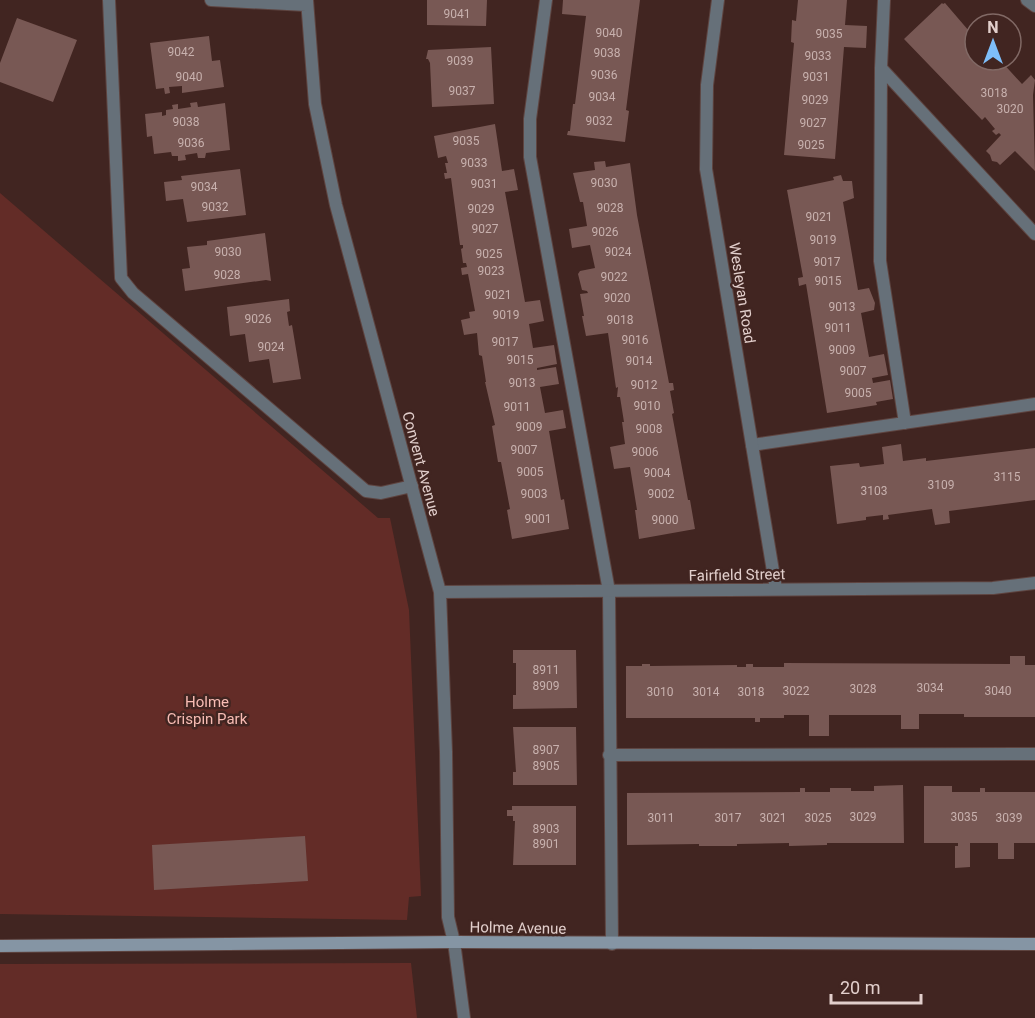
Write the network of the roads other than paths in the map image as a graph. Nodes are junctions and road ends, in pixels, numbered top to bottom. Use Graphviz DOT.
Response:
graph roads {
  1 [pos="109,0"];
  2 [pos="212,0"];
  3 [pos="546,0"];
  4 [pos="717,0"];
  5 [pos="884,0"];
  6 [pos="1027,0"];
  7 [pos="306,2"];
  8 [pos="1035,6"];
  9 [pos="881,68"];
  10 [pos="1035,234"];
  11 [pos="1035,405"];
  12 [pos="905,423"];
  13 [pos="752,445"];
  14 [pos="412,486"];
  15 [pos="1035,583"];
  16 [pos="776,590"];
  17 [pos="609,591"];
  18 [pos="440,592"];
  19 [pos="1035,754"];
  20 [pos="609,755"];
  21 [pos="454,942"];
  22 [pos="612,944"];
  23 [pos="1035,944"];
  24 [pos="0,946"];
  25 [pos="464,1018"];
  1 -- 14 [label="street"];
  2 -- 7 [label="street"];
  3 -- 17 [label="street"];
  4 -- 13 [label="street, Wesleyan Road"];
  5 -- 9 [label="street"];
  6 -- 8 [label="street"];
  7 -- 14 [label="street, Convent Avenue"];
  9 -- 10 [label="street"];
  9 -- 12 [label="street"];
  11 -- 12 [label="street"];
  12 -- 13 [label="street"];
  13 -- 16 [label="street, Wesleyan Road"];
  14 -- 18 [label="street, Convent Avenue"];
  15 -- 16 [label="street, Fairfield Street"];
  16 -- 17 [label="street, Fairfield Street"];
  17 -- 18 [label="street, Fairfield Street"];
  17 -- 20 [label="street"];
  18 -- 21 [label="street, Convent Avenue"];
  19 -- 20 [label="street"];
  20 -- 22 [label="street"];
  21 -- 22 [label="main road, Holme Avenue"];
  21 -- 24 [label="main road, Holme Avenue"];
  21 -- 25 [label="street, Convent Avenue"];
  22 -- 23 [label="main road, Holme Avenue"];
}
